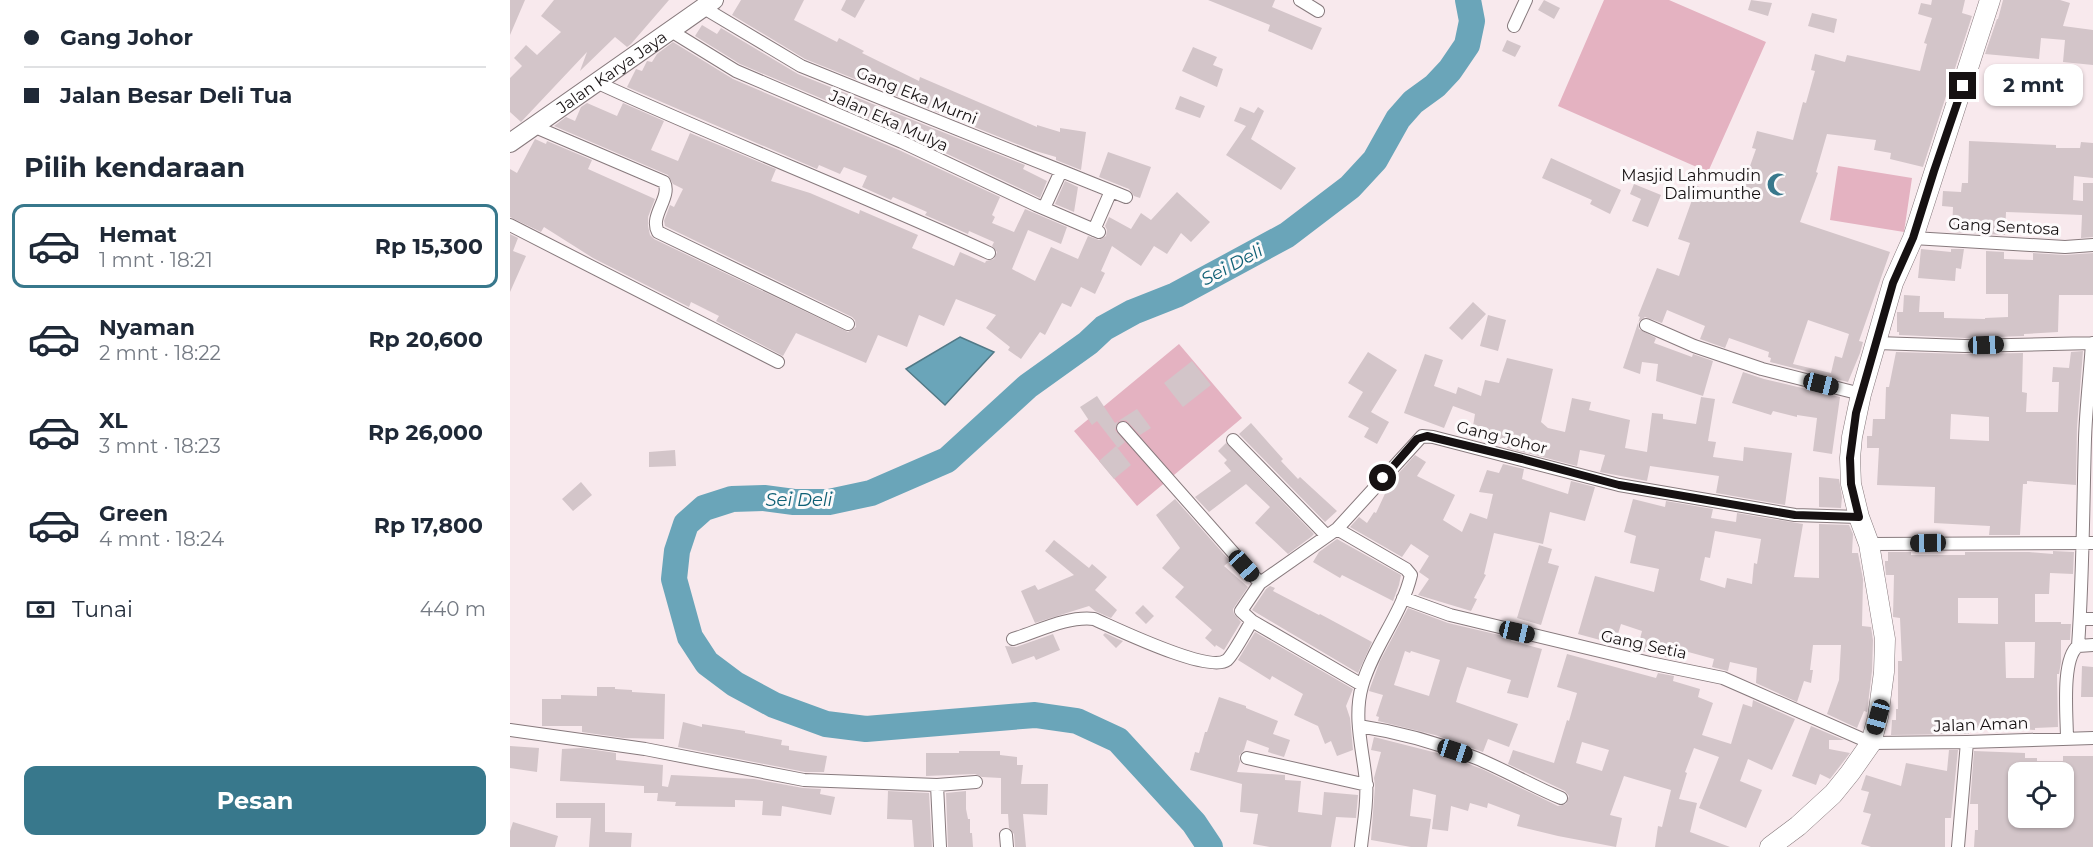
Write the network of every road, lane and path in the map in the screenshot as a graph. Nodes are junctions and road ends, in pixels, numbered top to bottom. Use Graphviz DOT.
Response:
graph roads {
  1 [pos="1300,0"];
  2 [pos="1526,0"];
  3 [pos="1990,0"];
  4 [pos="709,4"];
  5 [pos="1318,11"];
  6 [pos="1514,26"];
  7 [pos="671,31"];
  8 [pos="596,82"];
  9 [pos="533,126"];
  10 [pos="510,143"];
  11 [pos="1061,171"];
  12 [pos="1111,191"];
  13 [pos="1126,197"];
  14 [pos="1044,208"];
  15 [pos="510,225"];
  16 [pos="1913,238"];
  17 [pos="2093,245"];
  18 [pos="989,253"];
  19 [pos="848,324"];
  20 [pos="1646,325"];
  21 [pos="2093,343"];
  22 [pos="1877,344"];
  23 [pos="778,362"];
  24 [pos="2091,393"];
  25 [pos="1861,394"];
  26 [pos="1123,428"];
  27 [pos="2089,437"];
  28 [pos="1233,440"];
  29 [pos="1859,517"];
  30 [pos="1332,533"];
  31 [pos="2088,543"];
  32 [pos="1869,544"];
  33 [pos="1260,583"];
  34 [pos="1403,598"];
  35 [pos="2086,619"];
  36 [pos="1252,621"];
  37 [pos="1013,639"];
  38 [pos="2093,645"];
  39 [pos="2078,646"];
  40 [pos="1362,685"];
  41 [pos="1359,726"];
  42 [pos="510,730"];
  43 [pos="2093,738"];
  44 [pos="2067,739"];
  45 [pos="1968,742"];
  46 [pos="1870,743"];
  47 [pos="1247,758"];
  48 [pos="976,782"];
  49 [pos="937,784"];
  50 [pos="1366,785"];
  51 [pos="1561,798"];
  52 [pos="940,847"];
  53 [pos="1361,847"];
  54 [pos="1770,847"];
  55 [pos="1958,847"];
  1 -- 5 [label="street"];
  2 -- 6 [label="street"];
  3 -- 16 [label="main road"];
  4 -- 7 [label="main road, Jalan Karya Jaya"];
  4 -- 11 [label="street, Gang Eka Murni"];
  7 -- 8 [label="main road, Jalan Karya Jaya"];
  7 -- 14 [label="street, Jalan Eka Mulya"];
  8 -- 9 [label="main road, Jalan Karya Jaya"];
  8 -- 18 [label="street"];
  9 -- 10 [label="main road, Jalan Karya Jaya"];
  9 -- 19 [label="street"];
  11 -- 12 [label="street, Gang Eka Murni"];
  11 -- 14 [label="street"];
  12 -- 13 [label="street, Gang Eka Murni"];
  12 -- 14 [label="street, Jalan Eka Mulya"];
  15 -- 23 [label="street"];
  16 -- 17 [label="street, Gang Sentosa"];
  16 -- 22 [label="main road"];
  20 -- 25 [label="street"];
  21 -- 22 [label="street"];
  21 -- 24 [label="street"];
  22 -- 25 [label="main road"];
  24 -- 27 [label="street"];
  25 -- 29 [label="main road"];
  26 -- 33 [label="street"];
  27 -- 31 [label="street"];
  28 -- 30 [label="street"];
  29 -- 30 [label="street, Gang Johor"];
  29 -- 32 [label="main road"];
  30 -- 33 [label="street, Gang Johor"];
  30 -- 34 [label="street"];
  31 -- 32 [label="street"];
  31 -- 35 [label="street"];
  32 -- 46 [label="main road"];
  33 -- 36 [label="street, Gang Johor"];
  34 -- 40 [label="street"];
  34 -- 46 [label="street, Gang Setia"];
  35 -- 39 [label="street"];
  36 -- 37 [label="street"];
  36 -- 40 [label="street"];
  38 -- 39 [label="street"];
  39 -- 44 [label="street"];
  40 -- 41 [label="street"];
  41 -- 50 [label="street"];
  41 -- 51 [label="street"];
  42 -- 49 [label="street"];
  43 -- 44 [label="street, Jalan Aman"];
  44 -- 45 [label="street, Jalan Aman"];
  45 -- 46 [label="street, Jalan Aman"];
  45 -- 55 [label="street"];
  46 -- 54 [label="main road"];
  47 -- 50 [label="street"];
  48 -- 49 [label="street"];
  49 -- 52 [label="street"];
  50 -- 53 [label="street"];
}
